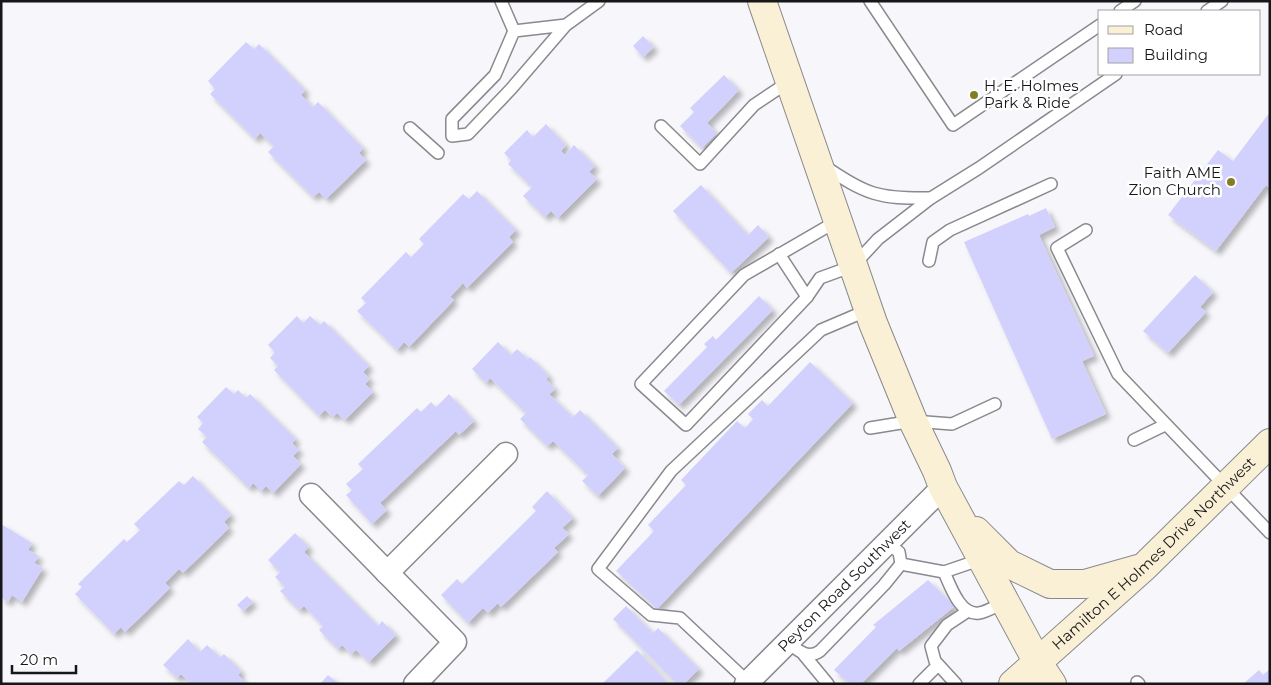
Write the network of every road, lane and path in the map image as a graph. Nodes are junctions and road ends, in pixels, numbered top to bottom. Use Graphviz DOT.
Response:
graph roads {
  1 [pos="501,1"];
  2 [pos="599,1"];
  3 [pos="762,1"];
  4 [pos="870,1"];
  5 [pos="1135,1"];
  6 [pos="1222,1"];
  7 [pos="1122,10"];
  8 [pos="1208,10"];
  9 [pos="566,25"];
  10 [pos="1098,26"];
  11 [pos="514,30"];
  12 [pos="495,75"];
  13 [pos="1115,75"];
  14 [pos="790,81"];
  15 [pos="511,88"];
  16 [pos="662,126"];
  17 [pos="410,128"];
  18 [pos="438,153"];
  19 [pos="817,161"];
  20 [pos="1052,184"];
  21 [pos="931,198"];
  22 [pos="837,221"];
  23 [pos="1086,230"];
  24 [pos="778,254"];
  25 [pos="929,261"];
  26 [pos="853,266"];
  27 [pos="807,296"];
  28 [pos="868,310"];
  29 [pos="995,404"];
  30 [pos="913,421"];
  31 [pos="1166,425"];
  32 [pos="870,428"];
  33 [pos="1134,440"];
  34 [pos="1270,443"];
  35 [pos="506,454"];
  36 [pos="1226,487"];
  37 [pos="311,495"];
  38 [pos="948,498"];
  39 [pos="1270,533"];
  40 [pos="887,543"];
  41 [pos="982,559"];
  42 [pos="901,564"];
  43 [pos="1144,567"];
  44 [pos="944,572"];
  45 [pos="387,573"];
  46 [pos="1005,602"];
  47 [pos="968,610"];
  48 [pos="796,649"];
  49 [pos="938,665"];
  50 [pos="1045,673"];
  51 [pos="747,683"];
  52 [pos="415,684"];
  53 [pos="828,684"];
  54 [pos="919,684"];
  55 [pos="956,684"];
  56 [pos="1014,684"];
  1 -- 11 [label="lane"];
  2 -- 9 [label="lane"];
  3 -- 14 [label="main road"];
  4 -- 10 [label="lane"];
  5 -- 7 [label="lane"];
  6 -- 8 [label="lane"];
  9 -- 11 [label="lane"];
  9 -- 15 [label="lane"];
  11 -- 12 [label="lane"];
  12 -- 15 [label="lane"];
  12 -- 15 [label="lane"];
  13 -- 21 [label="lane"];
  14 -- 16 [label="lane"];
  14 -- 19 [label="main road"];
  17 -- 18 [label="lane"];
  19 -- 21 [label="lane"];
  19 -- 22 [label="main road"];
  20 -- 25 [label="lane"];
  21 -- 26 [label="lane"];
  22 -- 24 [label="lane"];
  22 -- 26 [label="main road"];
  23 -- 31 [label="lane"];
  24 -- 27 [label="lane"];
  24 -- 27 [label="lane"];
  26 -- 27 [label="lane"];
  26 -- 28 [label="main road"];
  28 -- 30 [label="main road"];
  28 -- 51 [label="lane"];
  29 -- 30 [label="lane"];
  30 -- 32 [label="lane"];
  30 -- 38 [label="main road"];
  31 -- 33 [label="lane"];
  31 -- 36 [label="lane"];
  34 -- 36 [label="main road, Hamilton E Holmes Drive Northwest"];
  35 -- 45 [label="street"];
  36 -- 39 [label="lane"];
  36 -- 43 [label="main road, Hamilton E Holmes Drive Northwest"];
  37 -- 45 [label="street"];
  38 -- 40 [label="street, Peyton Road Southwest"];
  38 -- 41 [label="main road"];
  38 -- 43 [label="main road"];
  40 -- 42 [label="lane"];
  40 -- 48 [label="street, Peyton Road Southwest"];
  41 -- 44 [label="lane"];
  41 -- 46 [label="main road"];
  42 -- 44 [label="lane"];
  42 -- 48 [label="lane"];
  43 -- 50 [label="main road, Hamilton E Holmes Drive Northwest"];
  44 -- 47 [label="lane"];
  45 -- 52 [label="street"];
  46 -- 47 [label="lane"];
  46 -- 50 [label="main road"];
  47 -- 49 [label="lane"];
  48 -- 51 [label="street, Peyton Road Southwest"];
  48 -- 53 [label="lane"];
  49 -- 54 [label="lane"];
  49 -- 55 [label="lane"];
  50 -- 56 [label="main road, Hamilton E Holmes Drive Northwest"];
}
